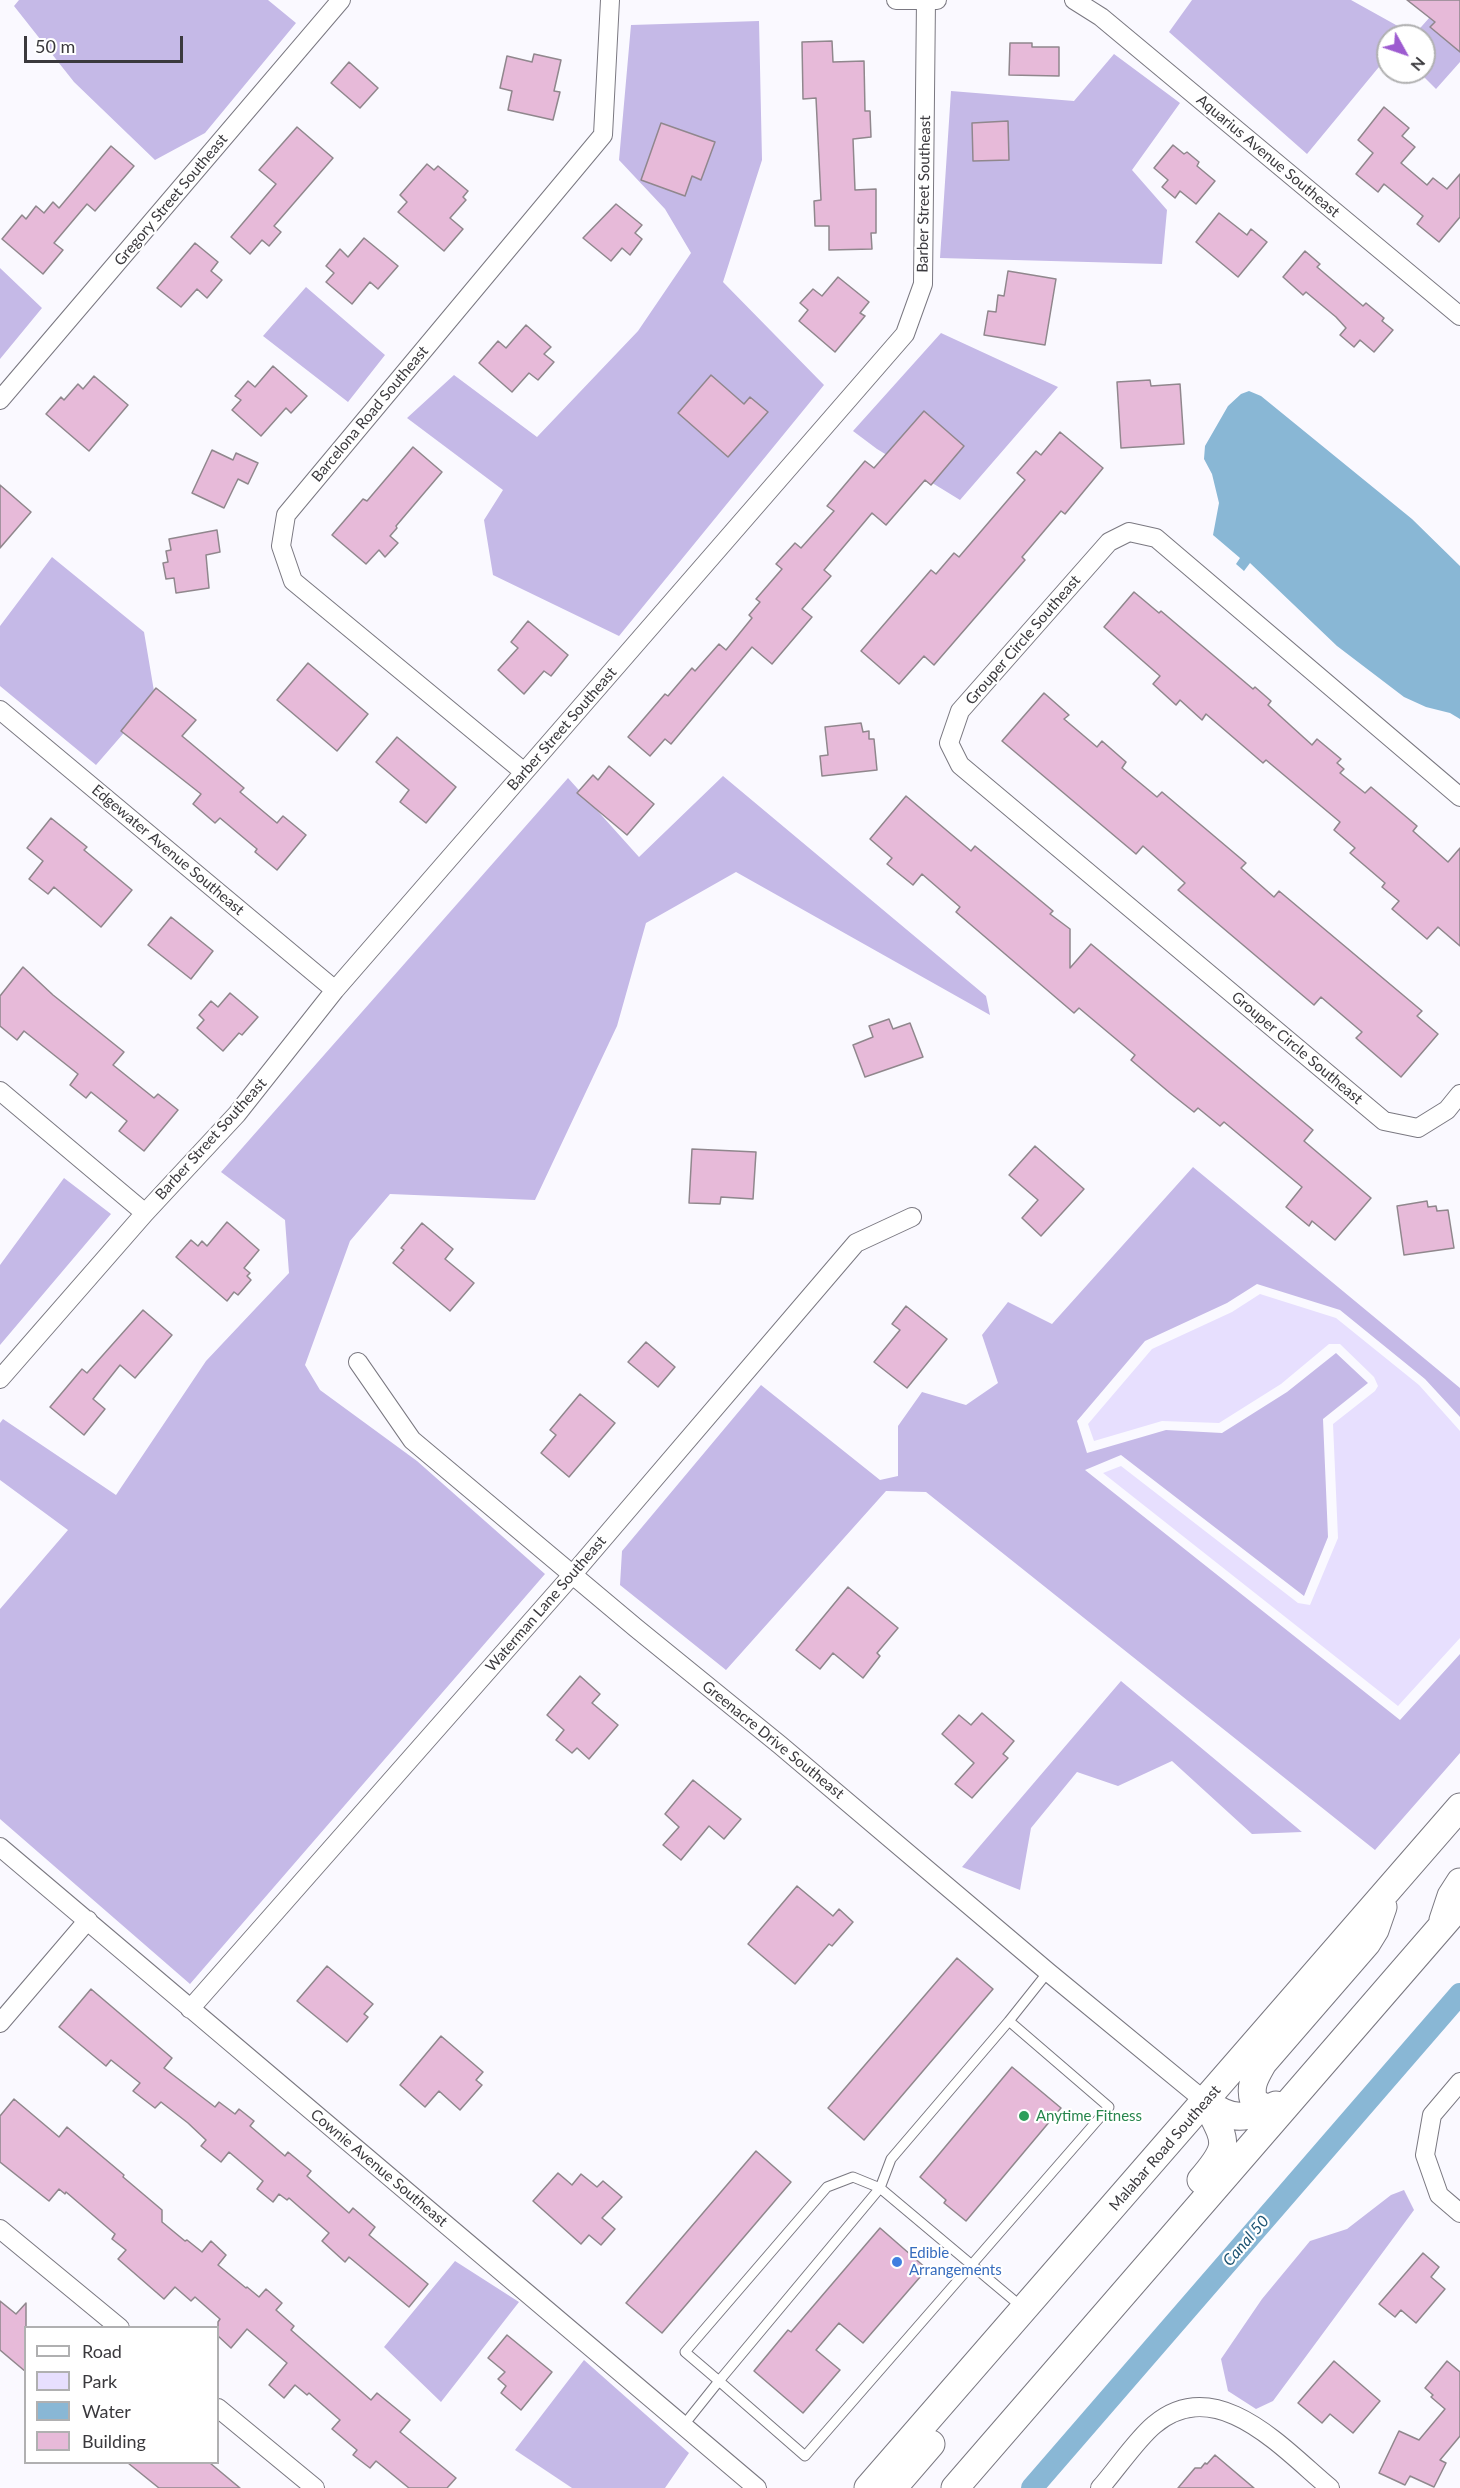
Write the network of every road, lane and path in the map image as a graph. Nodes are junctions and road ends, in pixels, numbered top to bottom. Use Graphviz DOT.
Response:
graph roads {
  1 [pos="341,0"];
  2 [pos="610,0"];
  3 [pos="896,0"];
  4 [pos="926,0"];
  5 [pos="937,0"];
  6 [pos="1074,0"];
  7 [pos="1460,316"];
  8 [pos="0,400"];
  9 [pos="0,710"];
  10 [pos="524,772"];
  11 [pos="1460,797"];
  12 [pos="335,990"];
  13 [pos="0,1091"];
  14 [pos="1460,1094"];
  15 [pos="145,1213"];
  16 [pos="912,1217"];
  17 [pos="358,1362"];
  18 [pos="0,1379"];
  19 [pos="573,1574"];
  20 [pos="1460,1807"];
  21 [pos="0,1847"];
  22 [pos="1460,1882"];
  23 [pos="1391,1885"];
  24 [pos="1460,1905"];
  25 [pos="88,1920"];
  26 [pos="1439,1929"];
  27 [pos="1047,1972"];
  28 [pos="190,2009"];
  29 [pos="1009,2021"];
  30 [pos="0,2023"];
  31 [pos="1460,2082"];
  32 [pos="1295,2095"];
  33 [pos="1206,2102"];
  34 [pos="1268,2109"];
  35 [pos="880,2188"];
  36 [pos="1460,2213"];
  37 [pos="0,2229"];
  38 [pos="972,2265"];
  39 [pos="1024,2309"];
  40 [pos="118,2326"];
  41 [pos="1004,2332"];
  42 [pos="718,2381"];
  43 [pos="1045,2385"];
  44 [pos="219,2409"];
  45 [pos="683,2426"];
  46 [pos="315,2488"];
  47 [pos="757,2488"];
  48 [pos="868,2488"];
  49 [pos="893,2488"];
  50 [pos="955,2488"];
  51 [pos="1100,2488"];
  52 [pos="1330,2488"];
  1 -- 8 [label="street, Gregory Street Southeast"];
  2 -- 10 [label="street, Barcelona Road Southeast"];
  3 -- 4 [label="street"];
  4 -- 5 [label="street"];
  4 -- 10 [label="street, Barber Street Southeast"];
  6 -- 7 [label="street, Aquarius Avenue Southeast"];
  9 -- 12 [label="street, Edgewater Avenue Southeast"];
  10 -- 12 [label="street, Barber Street Southeast"];
  11 -- 14 [label="street, Grouper Circle Southeast"];
  12 -- 15 [label="street, Barber Street Southeast"];
  13 -- 15 [label="street"];
  15 -- 18 [label="street, Barber Street Southeast"];
  16 -- 19 [label="street, Waterman Lane Southeast"];
  17 -- 19 [label="street, Greenacre Drive Southeast"];
  19 -- 27 [label="street, Greenacre Drive Southeast"];
  19 -- 28 [label="street, Waterman Lane Southeast"];
  20 -- 23 [label="main road, Malabar Road Southeast"];
  21 -- 25 [label="street, Cownie Avenue Southeast"];
  22 -- 26 [label="main road"];
  23 -- 33 [label="main road, Malabar Road Southeast"];
  23 -- 34 [label="main road"];
  24 -- 26 [label="main road"];
  25 -- 28 [label="street, Cownie Avenue Southeast"];
  25 -- 30 [label="street"];
  26 -- 32 [label="main road"];
  27 -- 29 [label="lane"];
  27 -- 33 [label="street, Greenacre Drive Southeast"];
  28 -- 45 [label="street, Cownie Avenue Southeast"];
  29 -- 35 [label="lane"];
  29 -- 38 [label="lane"];
  31 -- 36 [label="street"];
  32 -- 34 [label="main road"];
  32 -- 43 [label="main road"];
  33 -- 34 [label="main road"];
  33 -- 39 [label="main road, Malabar Road Southeast"];
  33 -- 43 [label="main road"];
  35 -- 38 [label="lane"];
  35 -- 42 [label="lane"];
  35 -- 42 [label="lane"];
  37 -- 40 [label="street"];
  38 -- 39 [label="lane"];
  38 -- 42 [label="lane"];
  39 -- 41 [label="main road, Malabar Road Southeast"];
  41 -- 48 [label="main road, Malabar Road Southeast"];
  41 -- 49 [label="main road"];
  42 -- 45 [label="lane"];
  43 -- 50 [label="main road"];
  44 -- 46 [label="street"];
  45 -- 47 [label="street, Cownie Avenue Southeast"];
  51 -- 52 [label="street"];
}
